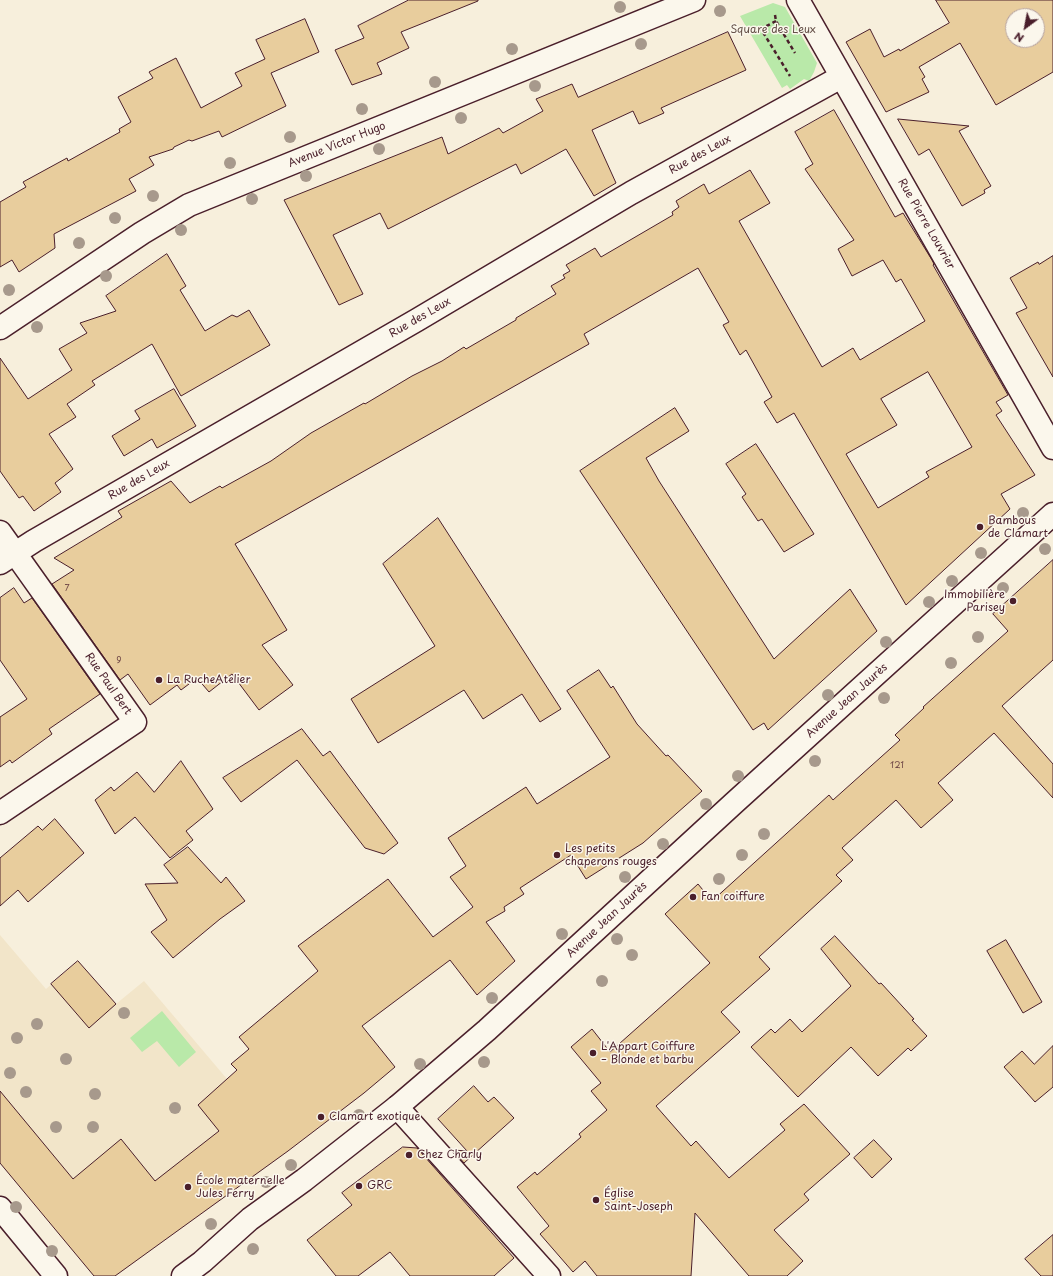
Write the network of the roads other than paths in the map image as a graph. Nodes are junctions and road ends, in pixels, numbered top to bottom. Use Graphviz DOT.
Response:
graph roads {
  1 [pos="694,0"];
  2 [pos="798,0"];
  3 [pos="842,77"];
  4 [pos="0,328"];
  5 [pos="1053,448"];
  6 [pos="1053,514"];
  7 [pos="0,532"];
  8 [pos="7,558"];
  9 [pos="0,813"];
  10 [pos="397,1107"];
  11 [pos="0,1208"];
  12 [pos="56,1276"];
  13 [pos="183,1276"];
  14 [pos="549,1276"];
  1 -- 4 [label="street, Avenue Victor Hugo"];
  2 -- 3 [label="street, Rue Pierre Louvrier"];
  3 -- 5 [label="street, Rue Pierre Louvrier"];
  3 -- 8 [label="street, Rue des Leux"];
  6 -- 10 [label="street, Avenue Jean Jaurès"];
  7 -- 8 [label="street, Rue Paul Bert"];
  8 -- 9 [label="street, Rue Paul Bert"];
  10 -- 13 [label="street, Avenue Jean Jaurès"];
  10 -- 14 [label="street"];
  11 -- 12 [label="street"];
}
